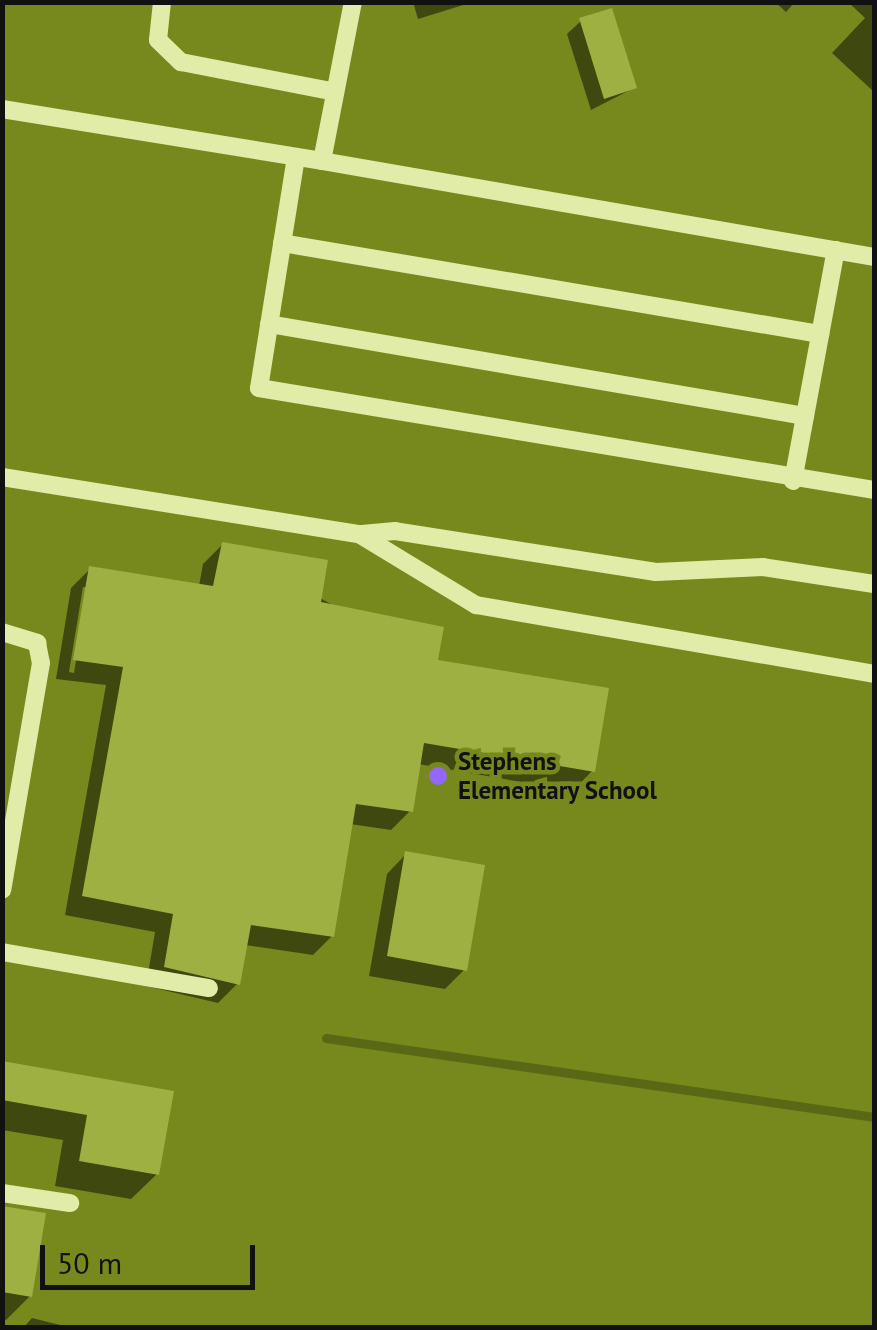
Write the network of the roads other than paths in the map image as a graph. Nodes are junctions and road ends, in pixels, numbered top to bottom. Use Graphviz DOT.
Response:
graph roads {
  1 [pos="162,2"];
  2 [pos="354,2"];
  3 [pos="335,92"];
  4 [pos="2,109"];
  5 [pos="296,156"];
  6 [pos="322,161"];
  7 [pos="282,244"];
  8 [pos="836,250"];
  9 [pos="874,257"];
  10 [pos="269,324"];
  11 [pos="820,334"];
  12 [pos="805,416"];
  13 [pos="2,476"];
  14 [pos="793,481"];
  15 [pos="874,490"];
  16 [pos="360,534"];
  17 [pos="874,584"];
  18 [pos="2,632"];
  19 [pos="874,674"];
  20 [pos="2,890"];
  21 [pos="2,952"];
  22 [pos="209,988"];
  23 [pos="2,1193"];
  24 [pos="70,1203"];
  1 -- 3 [label="lane"];
  2 -- 3 [label="lane"];
  3 -- 6 [label="lane"];
  4 -- 5 [label="lane"];
  5 -- 6 [label="lane"];
  5 -- 7 [label="lane"];
  6 -- 8 [label="lane"];
  7 -- 10 [label="lane"];
  7 -- 11 [label="lane"];
  8 -- 9 [label="lane"];
  8 -- 11 [label="lane"];
  10 -- 12 [label="lane"];
  10 -- 14 [label="lane"];
  11 -- 12 [label="lane"];
  12 -- 14 [label="lane"];
  13 -- 16 [label="lane"];
  14 -- 15 [label="lane"];
  16 -- 17 [label="lane"];
  16 -- 19 [label="lane"];
  18 -- 20 [label="lane"];
  21 -- 22 [label="lane"];
  23 -- 24 [label="lane"];
}
